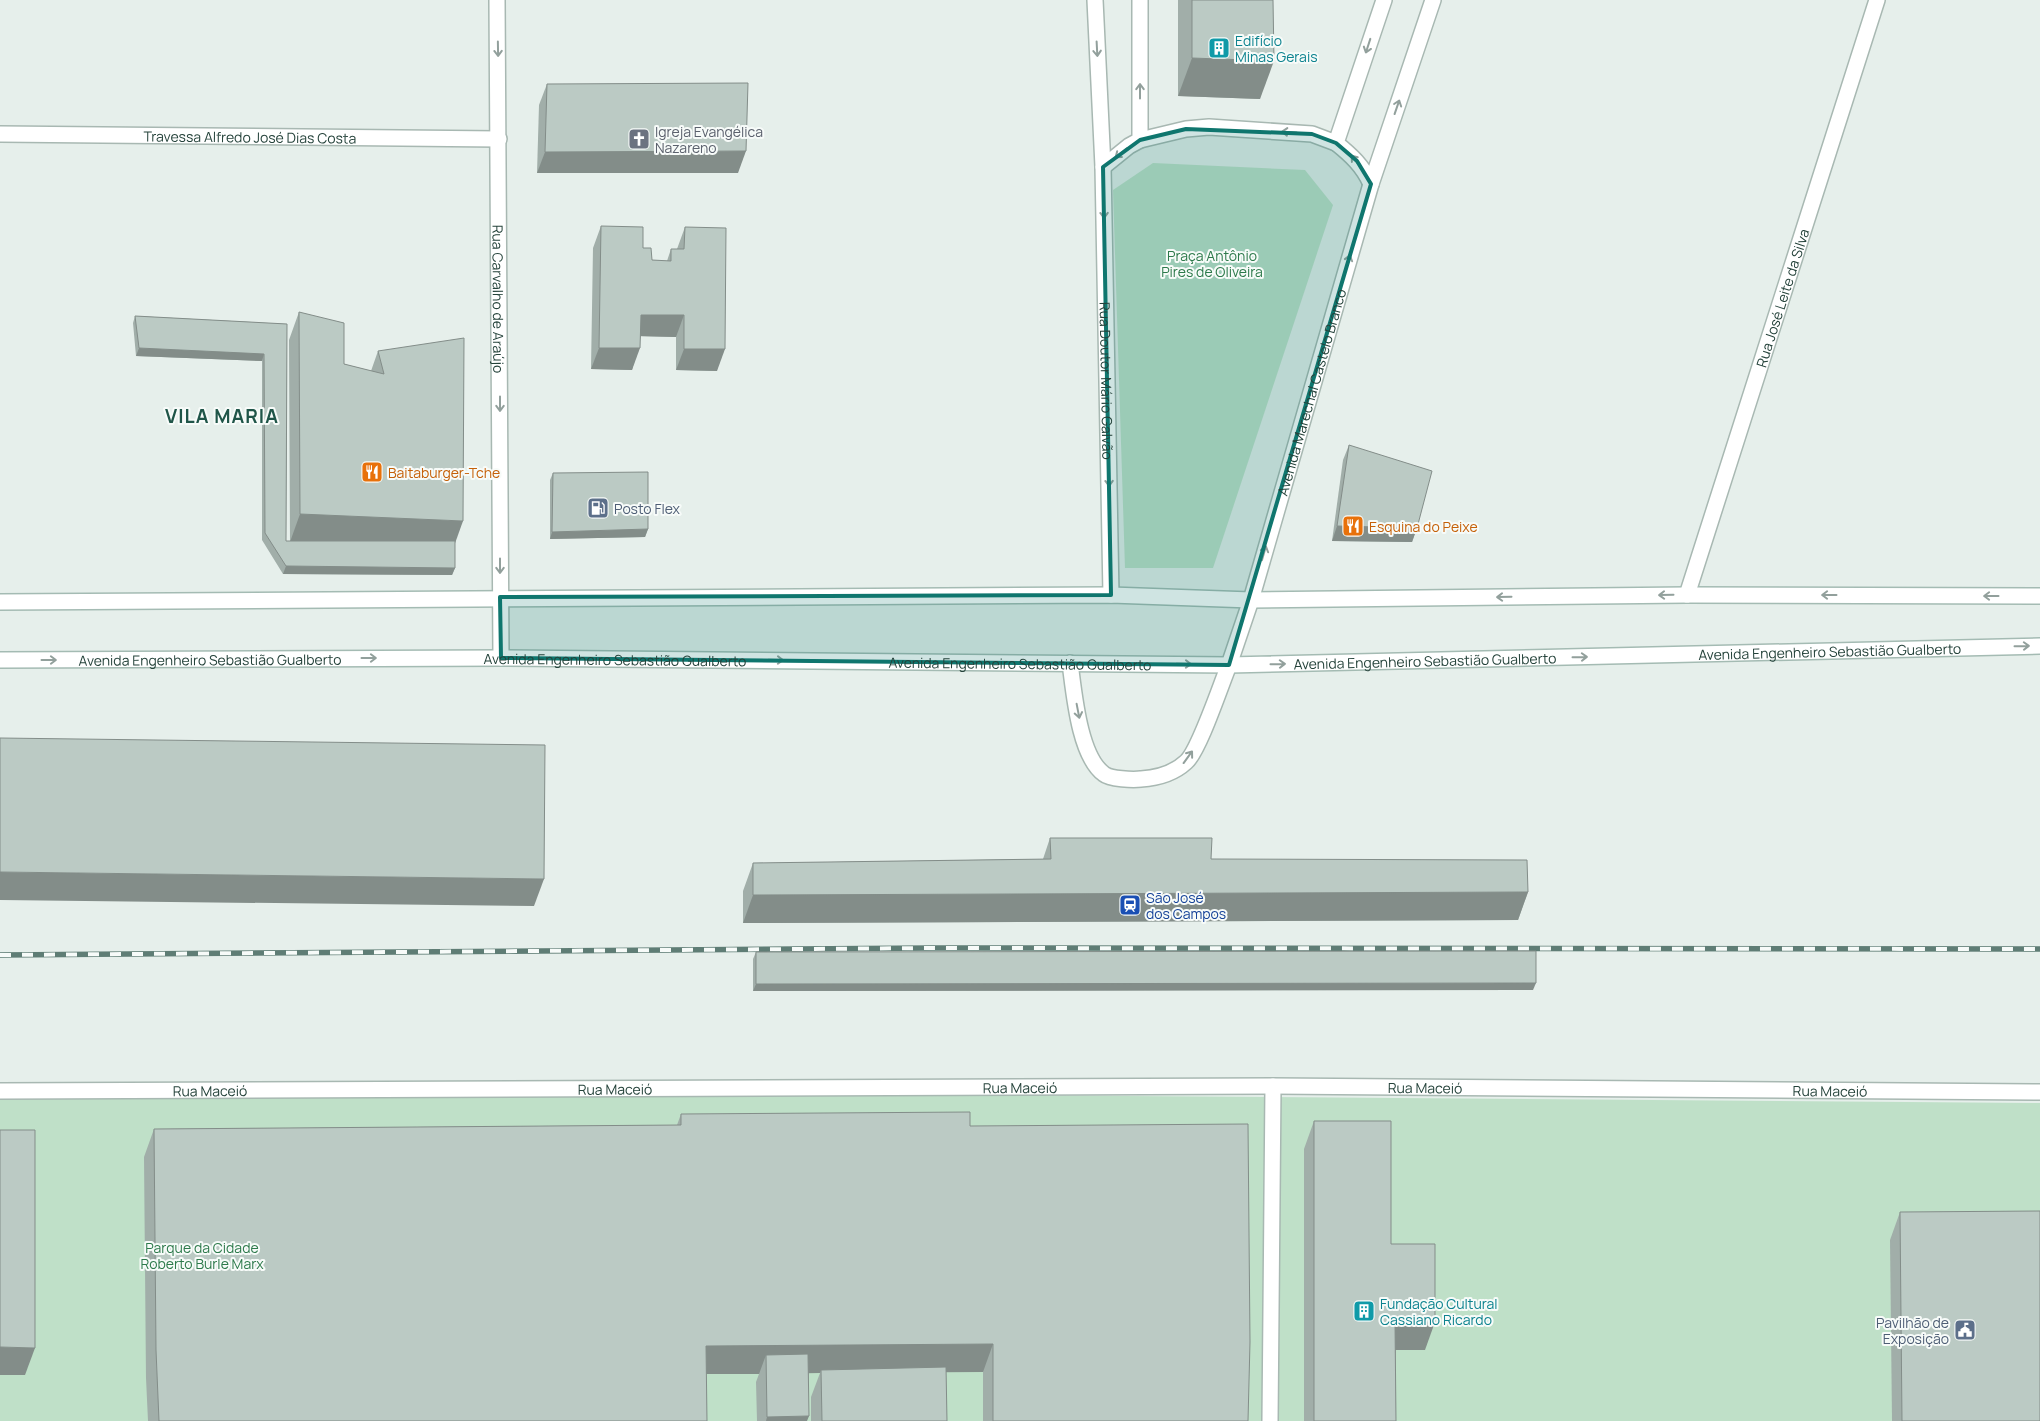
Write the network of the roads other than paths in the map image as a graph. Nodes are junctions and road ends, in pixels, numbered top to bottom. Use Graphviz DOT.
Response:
graph roads {
  1 [pos="497,0"];
  2 [pos="1095,0"];
  3 [pos="1140,0"];
  4 [pos="1384,0"];
  5 [pos="1433,0"];
  6 [pos="1877,0"];
  7 [pos="0,134"];
  8 [pos="499,139"];
  9 [pos="1140,140"];
  10 [pos="1336,143"];
  11 [pos="1103,167"];
  12 [pos="1371,184"];
  13 [pos="1111,595"];
  14 [pos="1687,595"];
  15 [pos="2040,596"];
  16 [pos="500,597"];
  17 [pos="1251,600"];
  18 [pos="0,602"];
  19 [pos="2040,646"];
  20 [pos="501,658"];
  21 [pos="0,660"];
  22 [pos="1070,663"];
  23 [pos="1229,665"];
  24 [pos="1273,1086"];
  25 [pos="0,1091"];
  26 [pos="2040,1092"];
  27 [pos="1270,1421"];
  1 -- 8 [label="street, Rua Carvalho de Araújo, one-way"];
  2 -- 11 [label="street, Rua Doutor Mário Galvão, one-way"];
  9 -- 3 [label="street, one-way"];
  4 -- 10 [label="street, one-way"];
  12 -- 5 [label="street, Avenida Marechal Castelo Branco, one-way"];
  6 -- 14 [label="street, Rua José Leite da Silva"];
  7 -- 8 [label="street, Travessa Alfredo José Dias Costa"];
  8 -- 16 [label="street, Rua Carvalho de Araújo, one-way"];
  10 -- 9 [label="street, one-way"];
  9 -- 11 [label="street, one-way"];
  12 -- 10 [label="street, one-way"];
  11 -- 13 [label="street, Rua Doutor Mário Galvão, one-way"];
  17 -- 12 [label="street, Avenida Marechal Castelo Branco, one-way"];
  13 -- 16 [label="street"];
  13 -- 17 [label="street"];
  15 -- 14 [label="street, one-way"];
  14 -- 17 [label="street, one-way"];
  16 -- 18 [label="street"];
  16 -- 20 [label="street, Rua Carvalho de Araújo"];
  17 -- 23 [label="street, Avenida Marechal Castelo Branco"];
  23 -- 19 [label="street, Avenida Engenheiro Sebastião Gualberto, one-way"];
  21 -- 20 [label="street, Avenida Engenheiro Sebastião Gualberto, one-way"];
  20 -- 22 [label="street, Avenida Engenheiro Sebastião Gualberto, one-way"];
  22 -- 23 [label="street, Avenida Engenheiro Sebastião Gualberto, one-way"];
  22 -- 23 [label="street, Avenida Marechal Castelo Branco, one-way"];
  24 -- 25 [label="street, Rua Maceió"];
  24 -- 26 [label="street, Rua Maceió"];
  24 -- 27 [label="street"];
}
